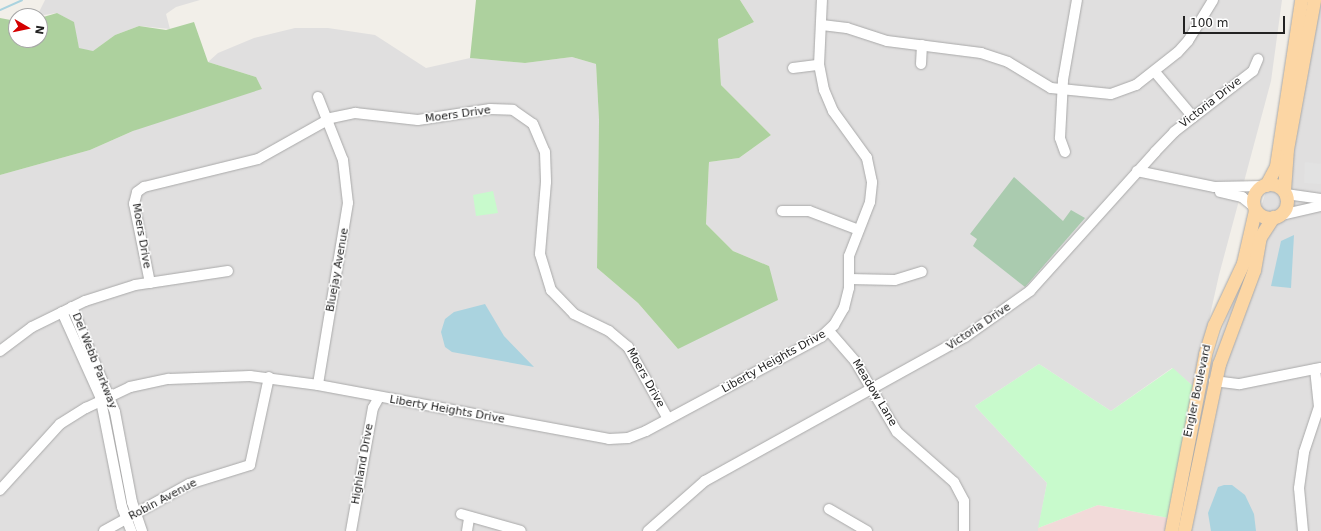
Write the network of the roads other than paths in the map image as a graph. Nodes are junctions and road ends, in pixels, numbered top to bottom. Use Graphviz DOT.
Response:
graph roads {
  1 [pos="822,0"];
  2 [pos="1077,0"];
  3 [pos="1213,0"];
  4 [pos="1301,0"];
  5 [pos="1314,0"];
  6 [pos="822,25"];
  7 [pos="922,45"];
  8 [pos="1258,59"];
  9 [pos="921,64"];
  10 [pos="819,65"];
  11 [pos="793,68"];
  12 [pos="1155,72"];
  13 [pos="1062,90"];
  14 [pos="318,97"];
  15 [pos="1193,117"];
  16 [pos="326,120"];
  17 [pos="1065,152"];
  18 [pos="1137,171"];
  19 [pos="1265,185"];
  20 [pos="1214,187"];
  21 [pos="1285,192"];
  22 [pos="1321,199"];
  23 [pos="1321,206"];
  24 [pos="1254,208"];
  25 [pos="782,210"];
  26 [pos="1277,216"];
  27 [pos="859,230"];
  28 [pos="228,271"];
  29 [pos="922,272"];
  30 [pos="849,279"];
  31 [pos="150,282"];
  32 [pos="1222,306"];
  33 [pos="72,307"];
  34 [pos="62,312"];
  35 [pos="829,331"];
  36 [pos="0,351"];
  37 [pos="1318,368"];
  38 [pos="269,377"];
  39 [pos="1214,381"];
  40 [pos="318,385"];
  41 [pos="870,390"];
  42 [pos="106,398"];
  43 [pos="378,399"];
  44 [pos="668,419"];
  45 [pos="0,490"];
  46 [pos="829,509"];
  47 [pos="136,515"];
  48 [pos="127,519"];
  49 [pos="104,531"];
  50 [pos="131,531"];
  51 [pos="142,531"];
  52 [pos="351,531"];
  53 [pos="467,531"];
  54 [pos="521,531"];
  55 [pos="648,531"];
  56 [pos="867,531"];
  57 [pos="964,531"];
  58 [pos="1171,531"];
  59 [pos="1184,531"];
  60 [pos="1303,531"];
  1 -- 6 [label="street, Liberty Heights Drive"];
  2 -- 13 [label="street"];
  3 -- 12 [label="street"];
  4 -- 19 [label="main road"];
  5 -- 21 [label="main road"];
  6 -- 7 [label="street"];
  6 -- 10 [label="street, Liberty Heights Drive"];
  7 -- 9 [label="street"];
  7 -- 13 [label="street"];
  8 -- 15 [label="street, Victoria Drive"];
  10 -- 11 [label="street"];
  10 -- 27 [label="street, Liberty Heights Drive"];
  12 -- 13 [label="street"];
  12 -- 15 [label="street"];
  13 -- 17 [label="street"];
  14 -- 16 [label="street, Bluejay Avenue"];
  15 -- 18 [label="street, Victoria Drive"];
  16 -- 31 [label="street, Moers Drive"];
  16 -- 40 [label="street, Bluejay Avenue"];
  16 -- 44 [label="street, Moers Drive"];
  18 -- 20 [label="street"];
  18 -- 41 [label="street, Victoria Drive"];
  19 -- 20 [label="street"];
  19 -- 21 [label="main road"];
  19 -- 24 [label="main road"];
  20 -- 24 [label="street"];
  21 -- 22 [label="street"];
  21 -- 26 [label="main road"];
  23 -- 26 [label="street"];
  24 -- 26 [label="main road"];
  24 -- 32 [label="main road, Engler Boulevard"];
  25 -- 27 [label="street"];
  26 -- 39 [label="main road, Engler Boulevard"];
  27 -- 30 [label="street, Liberty Heights Drive"];
  28 -- 31 [label="street"];
  29 -- 30 [label="street"];
  30 -- 35 [label="street, Liberty Heights Drive"];
  31 -- 33 [label="street"];
  32 -- 39 [label="main road"];
  32 -- 58 [label="main road, Engler Boulevard"];
  33 -- 34 [label="street"];
  33 -- 42 [label="street, Del Webb Parkway"];
  34 -- 36 [label="street"];
  34 -- 42 [label="street, Del Webb Parkway"];
  35 -- 41 [label="street, Meadow Lane"];
  35 -- 44 [label="street, Liberty Heights Drive"];
  37 -- 39 [label="street"];
  37 -- 60 [label="street"];
  38 -- 40 [label="street"];
  38 -- 42 [label="street"];
  38 -- 47 [label="street, Robin Avenue"];
  39 -- 59 [label="main road, Engler Boulevard"];
  40 -- 43 [label="street"];
  41 -- 55 [label="street, Victoria Drive"];
  41 -- 57 [label="street, Meadow Lane"];
  42 -- 45 [label="street"];
  42 -- 47 [label="street, Del Webb Parkway"];
  42 -- 48 [label="street, Del Webb Parkway"];
  43 -- 44 [label="street, Liberty Heights Drive"];
  43 -- 52 [label="street, Highland Drive"];
  46 -- 56 [label="street"];
  47 -- 48 [label="street, Robin Avenue"];
  47 -- 51 [label="street, Del Webb Parkway"];
  48 -- 49 [label="street, Robin Avenue"];
  48 -- 50 [label="street, Del Webb Parkway"];
  53 -- 54 [label="street"];
}
